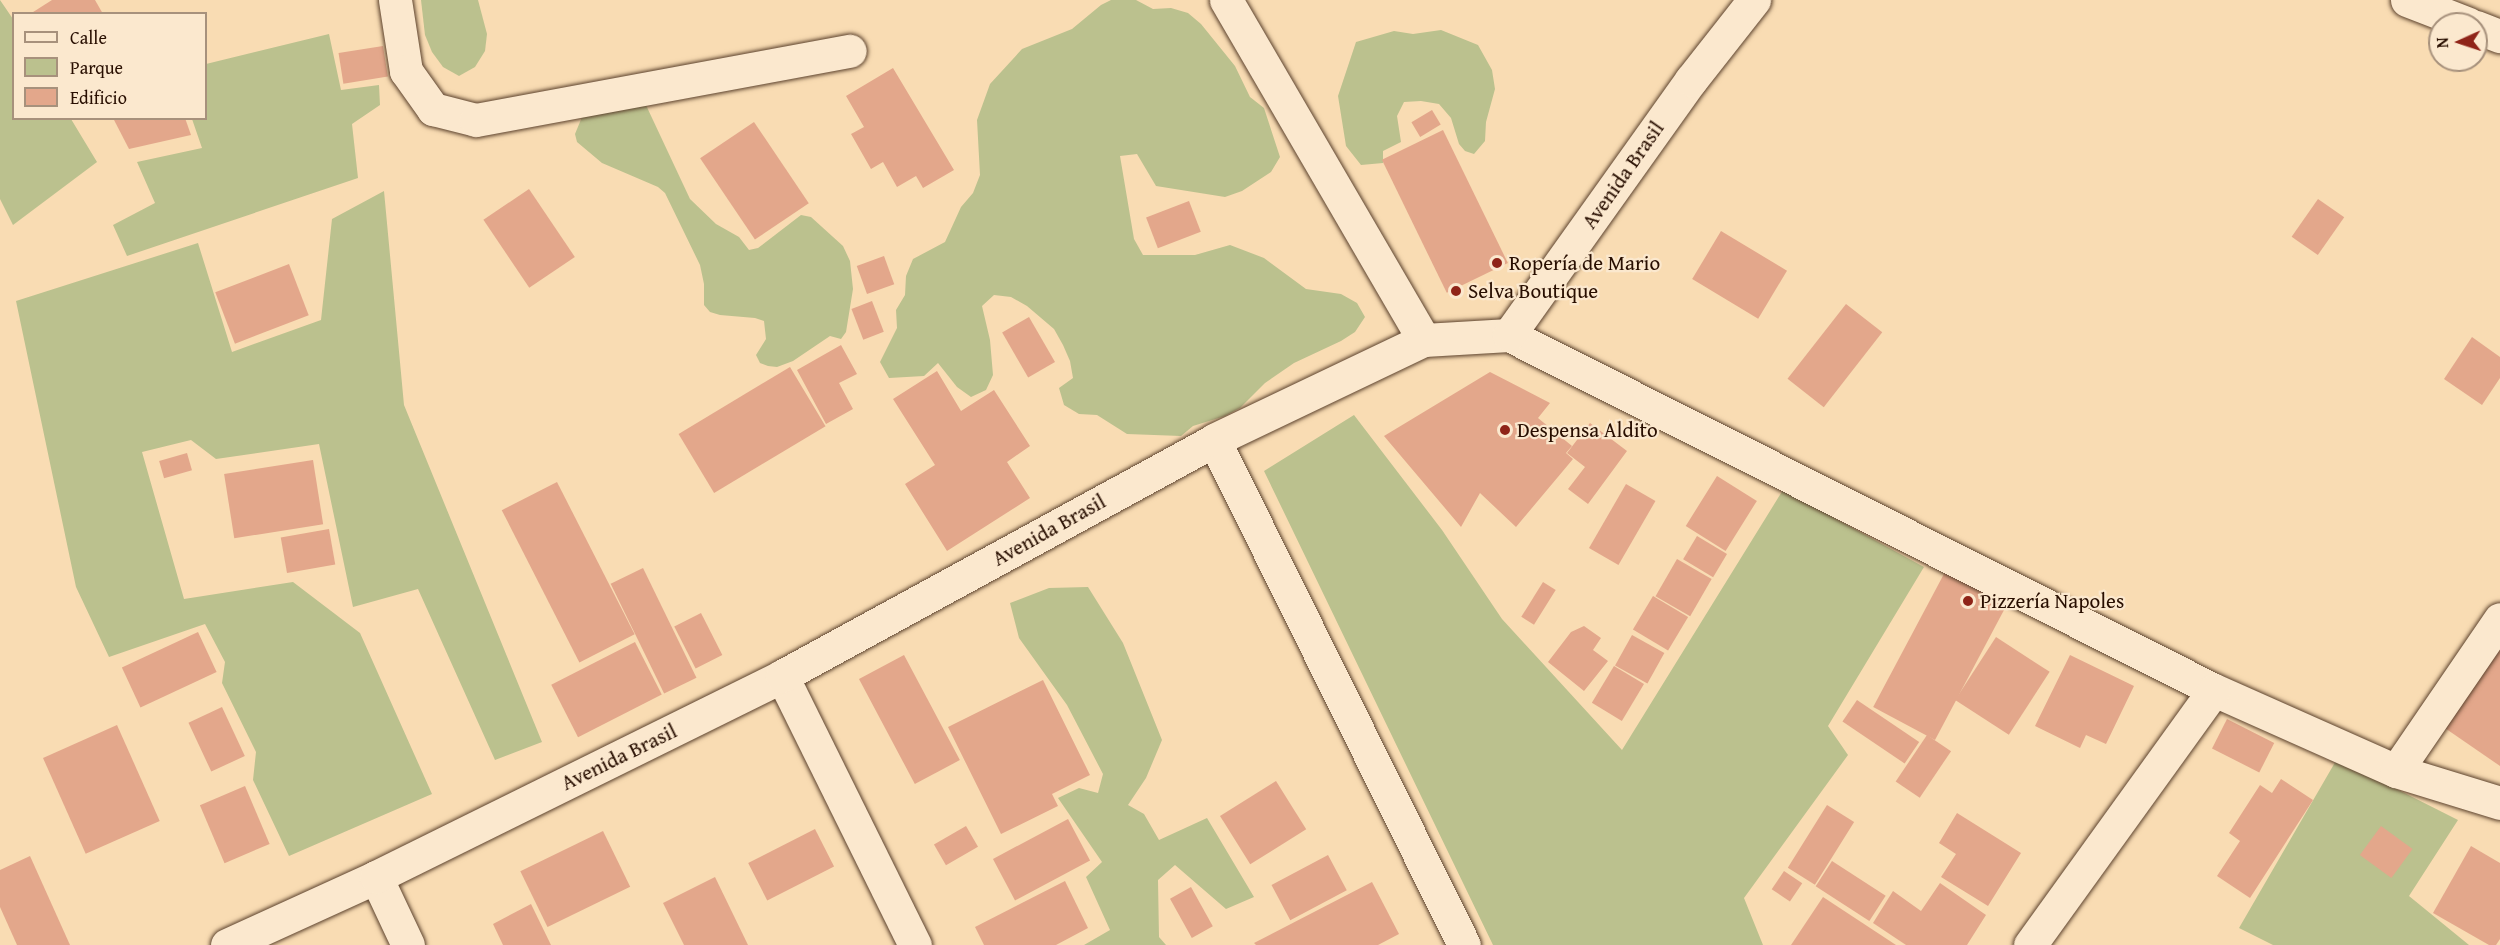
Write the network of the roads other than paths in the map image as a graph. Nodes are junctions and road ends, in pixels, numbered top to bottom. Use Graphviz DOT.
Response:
graph roads {
  1 [pos="395,0"];
  2 [pos="1226,0"];
  3 [pos="1754,0"];
  4 [pos="2407,0"];
  5 [pos="2438,12"];
  6 [pos="850,51"];
  7 [pos="1509,335"];
  8 [pos="1424,340"];
  9 [pos="1214,440"];
  10 [pos="2500,619"];
  11 [pos="782,676"];
  12 [pos="2214,690"];
  13 [pos="2396,771"];
  14 [pos="2500,803"];
  15 [pos="376,877"];
  16 [pos="227,945"];
  17 [pos="408,945"];
  18 [pos="915,945"];
  19 [pos="1464,945"];
  20 [pos="2030,945"];
  1 -- 6 [label="street"];
  2 -- 8 [label="street"];
  3 -- 7 [label="street, Avenida Brasil"];
  4 -- 5 [label="street"];
  7 -- 8 [label="street, Avenida Brasil"];
  7 -- 12 [label="street"];
  8 -- 9 [label="street, Avenida Brasil"];
  9 -- 11 [label="street, Avenida Brasil"];
  9 -- 19 [label="street"];
  10 -- 13 [label="street"];
  11 -- 15 [label="street, Avenida Brasil"];
  11 -- 18 [label="street"];
  12 -- 13 [label="street"];
  12 -- 20 [label="street"];
  13 -- 14 [label="street"];
  15 -- 16 [label="street, Avenida Brasil"];
  15 -- 17 [label="street"];
}
